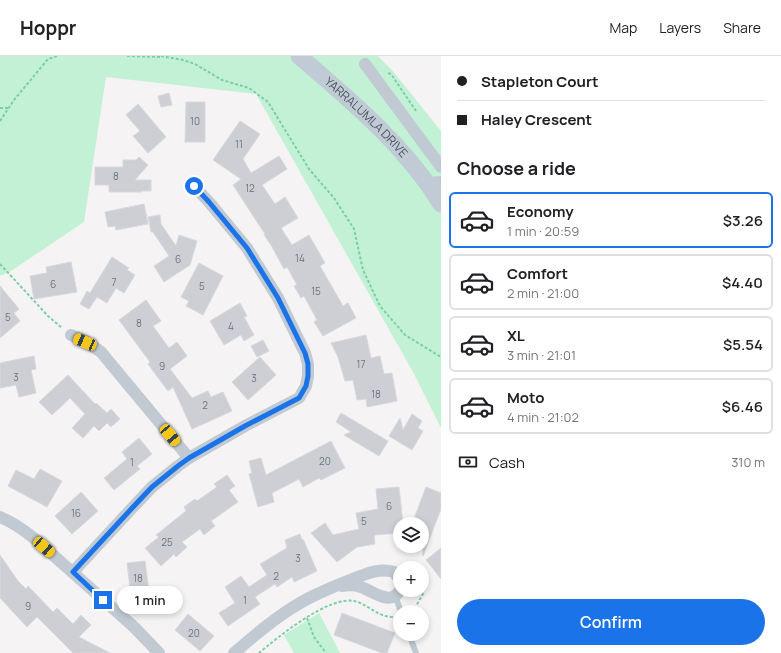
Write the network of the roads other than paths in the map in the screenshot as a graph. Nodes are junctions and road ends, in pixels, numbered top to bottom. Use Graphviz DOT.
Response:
graph roads {
  1 [pos="299,56"];
  2 [pos="365,64"];
  3 [pos="441,167"];
  4 [pos="434,182"];
  5 [pos="194,186"];
  6 [pos="441,204"];
  7 [pos="71,335"];
  8 [pos="189,458"];
  9 [pos="0,517"];
  10 [pos="73,572"];
  11 [pos="393,572"];
  12 [pos="333,587"];
  13 [pos="393,595"];
  14 [pos="412,641"];
  15 [pos="159,653"];
  16 [pos="234,653"];
  17 [pos="416,653"];
  1 -- 4 [label="main road, YARRALUMLA DRIVE"];
  2 -- 3 [label="street, YARRALUMLA DRIVE"];
  4 -- 6 [label="main road, YARRALUMLA DRIVE"];
  5 -- 8 [label="street"];
  7 -- 8 [label="street"];
  8 -- 10 [label="street"];
  9 -- 10 [label="street"];
  10 -- 15 [label="street"];
  11 -- 12 [label="street"];
  12 -- 13 [label="street"];
  12 -- 16 [label="street"];
  14 -- 17 [label="lane"];
}
